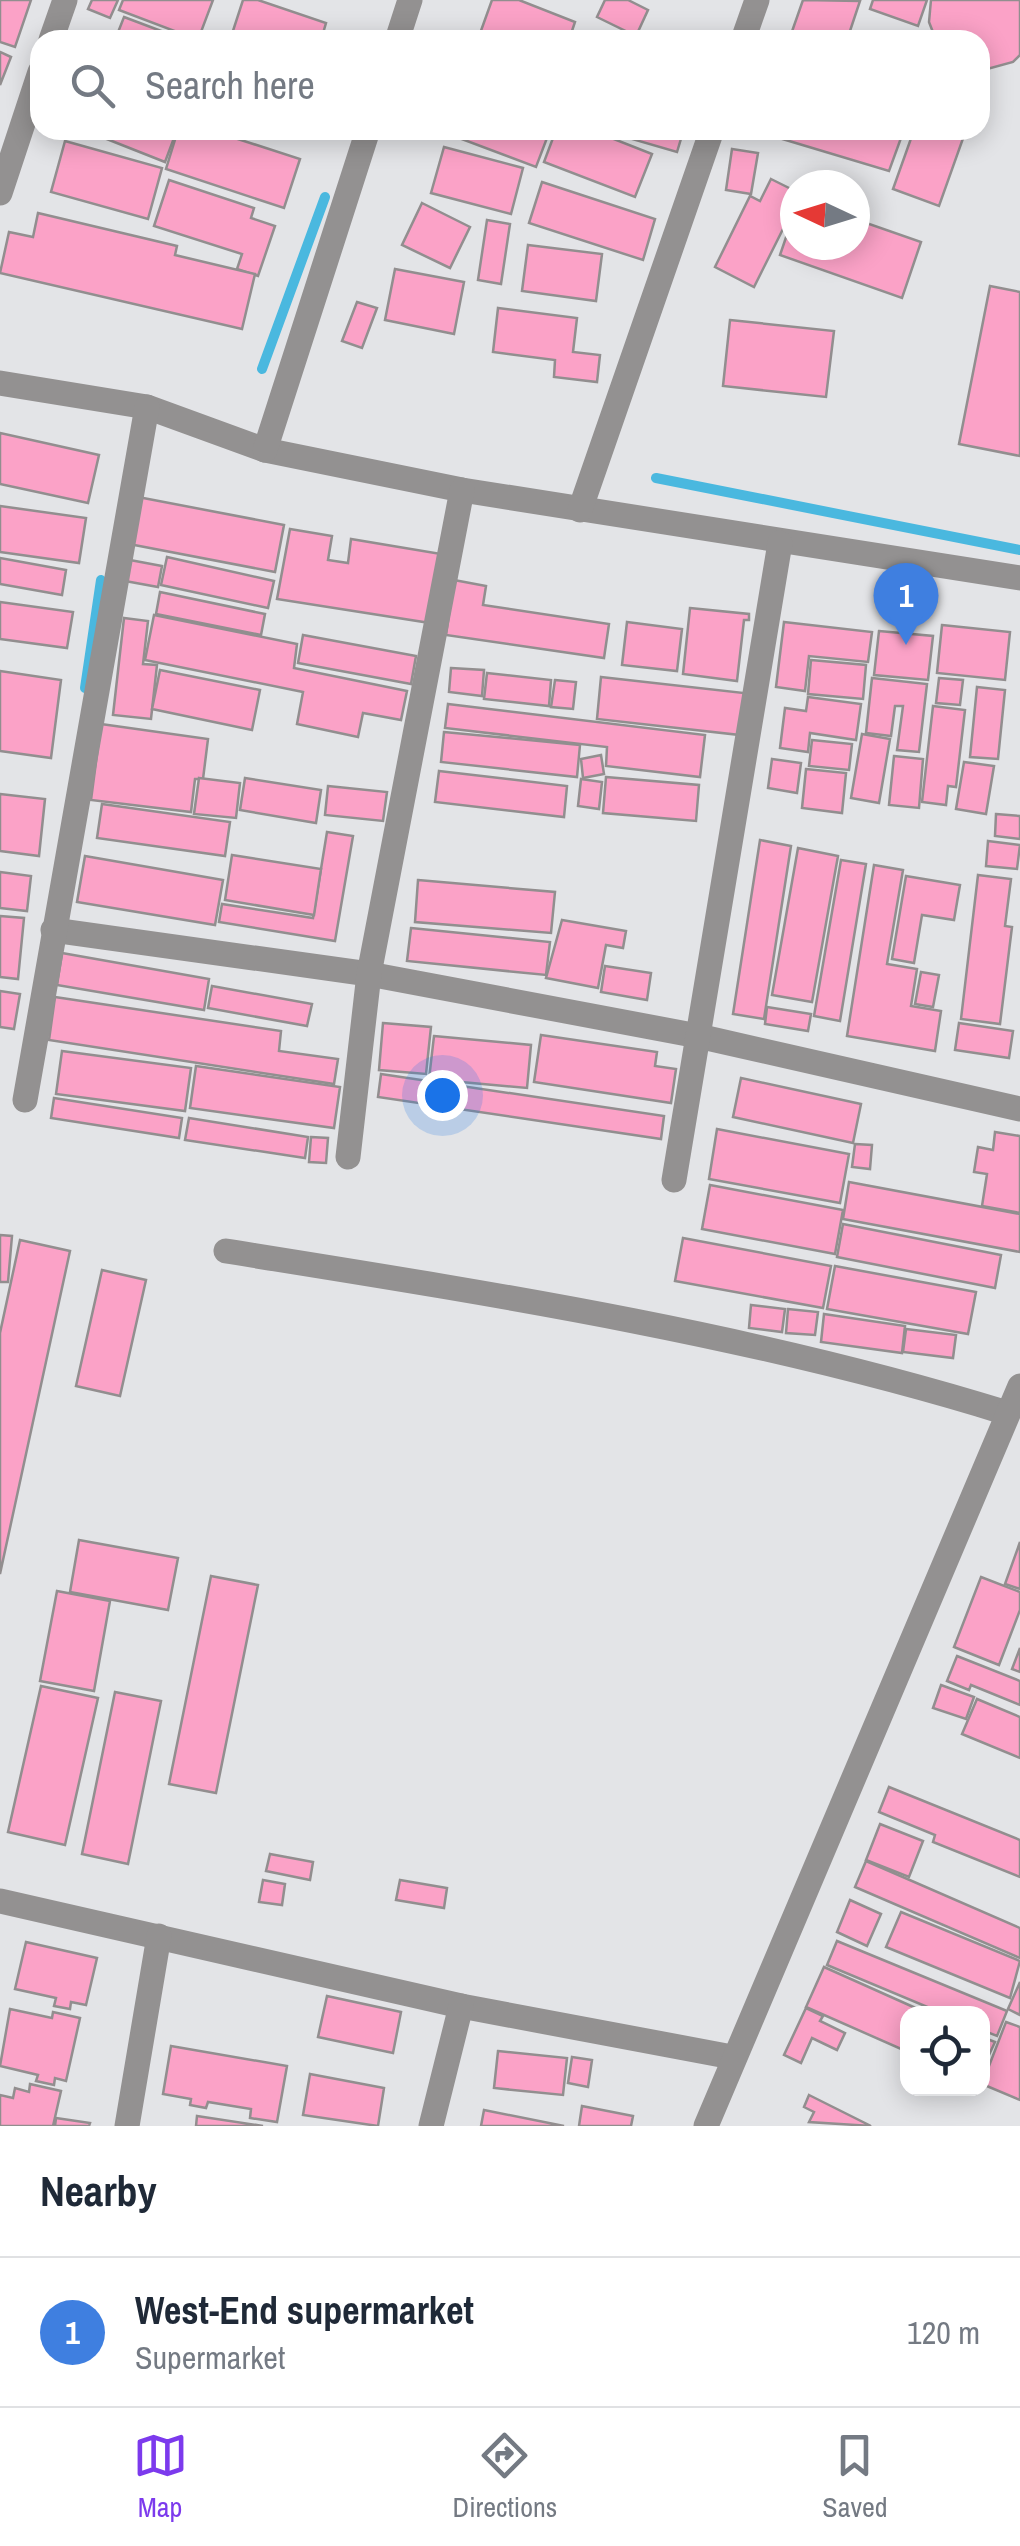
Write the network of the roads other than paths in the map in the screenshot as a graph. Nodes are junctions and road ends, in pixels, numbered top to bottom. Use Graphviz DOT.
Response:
graph roads {
  1 [pos="64,0"];
  2 [pos="410,0"];
  3 [pos="757,0"];
  4 [pos="54,30"];
  5 [pos="400,30"];
  6 [pos="746,30"];
  7 [pos="30,101"];
  8 [pos="365,140"];
  9 [pos="709,140"];
  10 [pos="1,187"];
  11 [pos="0,383"];
  12 [pos="148,407"];
  13 [pos="266,450"];
  14 [pos="462,490"];
  15 [pos="580,510"];
  16 [pos="780,543"];
  17 [pos="1020,578"];
  18 [pos="53,930"];
  19 [pos="369,974"];
  20 [pos="698,1036"];
  21 [pos="25,1100"];
  22 [pos="1020,1109"];
  23 [pos="348,1157"];
  24 [pos="674,1180"];
  25 [pos="226,1252"];
  26 [pos="1020,1386"];
  27 [pos="1007,1413"];
  28 [pos="0,1900"];
  29 [pos="159,1936"];
  30 [pos="460,2006"];
  31 [pos="732,2057"];
  32 [pos="127,2126"];
  33 [pos="431,2126"];
  34 [pos="706,2126"];
  1 -- 4 [label="street"];
  2 -- 5 [label="street"];
  3 -- 6 [label="street"];
  7 -- 10 [label="street"];
  8 -- 13 [label="street"];
  9 -- 15 [label="street"];
  11 -- 12 [label="street"];
  12 -- 13 [label="street"];
  12 -- 18 [label="street"];
  13 -- 14 [label="street"];
  14 -- 15 [label="street"];
  14 -- 19 [label="street"];
  15 -- 16 [label="street"];
  16 -- 17 [label="street"];
  16 -- 20 [label="street"];
  18 -- 19 [label="street"];
  18 -- 21 [label="street"];
  19 -- 20 [label="street"];
  19 -- 23 [label="street"];
  20 -- 22 [label="street"];
  20 -- 24 [label="street"];
  25 -- 27 [label="street"];
  26 -- 27 [label="street"];
  27 -- 31 [label="street"];
  28 -- 29 [label="street"];
  29 -- 30 [label="street"];
  29 -- 32 [label="street"];
  30 -- 31 [label="street"];
  30 -- 33 [label="street"];
  31 -- 34 [label="street"];
}
